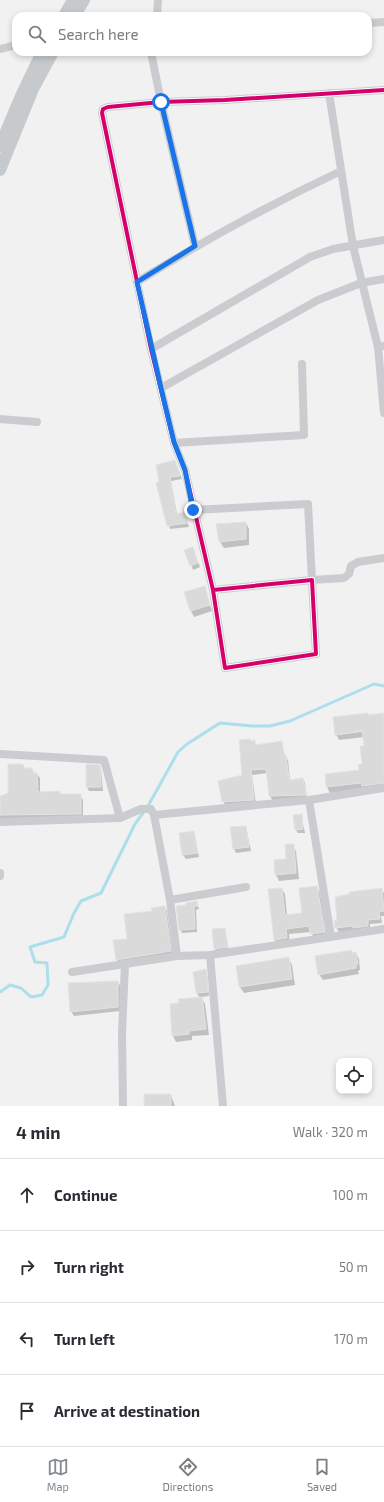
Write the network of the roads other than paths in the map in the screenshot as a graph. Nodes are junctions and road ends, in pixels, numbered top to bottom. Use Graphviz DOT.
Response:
graph roads {
  1 [pos="73,0"];
  2 [pos="84,0"];
  3 [pos="158,0"];
  4 [pos="66,12"];
  5 [pos="76,12"];
  6 [pos="157,12"];
  7 [pos="384,22"];
  8 [pos="372,23"];
  9 [pos="12,46"];
  10 [pos="0,49"];
  11 [pos="40,56"];
  12 [pos="51,56"];
  13 [pos="152,56"];
  14 [pos="384,90"];
  15 [pos="329,93"];
  16 [pos="161,102"];
  17 [pos="0,146"];
  18 [pos="0,170"];
  19 [pos="341,172"];
  20 [pos="384,240"];
  21 [pos="195,246"];
  22 [pos="353,246"];
  23 [pos="384,279"];
  24 [pos="137,282"];
  25 [pos="361,283"];
  26 [pos="381,347"];
  27 [pos="151,349"];
  28 [pos="302,364"];
  29 [pos="161,388"];
  30 [pos="384,413"];
  31 [pos="0,419"];
  32 [pos="37,422"];
  33 [pos="174,442"];
  34 [pos="193,510"];
  35 [pos="384,558"];
  36 [pos="312,580"];
  37 [pos="212,590"];
  38 [pos="0,754"];
  39 [pos="384,788"];
  40 [pos="309,800"];
  41 [pos="152,812"];
  42 [pos="120,818"];
  43 [pos="0,822"];
  44 [pos="0,873"];
  45 [pos="0,876"];
  46 [pos="246,887"];
  47 [pos="170,900"];
  48 [pos="384,929"];
  49 [pos="331,937"];
  50 [pos="210,955"];
  51 [pos="177,956"];
  52 [pos="125,965"];
  53 [pos="72,972"];
  54 [pos="123,1106"];
  55 [pos="223,1106"];
  1 -- 4 [label="main road"];
  2 -- 5 [label="main road"];
  3 -- 6 [label="street"];
  7 -- 8 [label="street"];
  9 -- 10 [label="street"];
  11 -- 17 [label="main road"];
  12 -- 18 [label="main road"];
  13 -- 16 [label="street"];
  14 -- 15 [label="street"];
  15 -- 16 [label="street"];
  15 -- 19 [label="street"];
  16 -- 21 [label="street"];
  16 -- 24 [label="street"];
  19 -- 21 [label="street"];
  19 -- 22 [label="street"];
  20 -- 22 [label="street"];
  21 -- 24 [label="street"];
  22 -- 25 [label="street"];
  22 -- 27 [label="street"];
  23 -- 25 [label="street"];
  24 -- 27 [label="street"];
  25 -- 26 [label="street"];
  25 -- 29 [label="street"];
  26 -- 30 [label="street"];
  27 -- 29 [label="street"];
  28 -- 33 [label="street"];
  29 -- 33 [label="street"];
  31 -- 32 [label="street"];
  33 -- 34 [label="street"];
  34 -- 36 [label="street"];
  34 -- 37 [label="street"];
  35 -- 36 [label="street"];
  36 -- 37 [label="street"];
  36 -- 37 [label="street"];
  38 -- 42 [label="street"];
  39 -- 40 [label="street"];
  40 -- 41 [label="street"];
  40 -- 49 [label="street"];
  41 -- 42 [label="street"];
  41 -- 47 [label="street"];
  42 -- 43 [label="street"];
  44 -- 45 [label="street"];
  46 -- 47 [label="street"];
  47 -- 51 [label="street"];
  48 -- 49 [label="street"];
  49 -- 50 [label="street"];
  50 -- 51 [label="street"];
  50 -- 55 [label="street"];
  51 -- 52 [label="street"];
  52 -- 53 [label="street"];
  52 -- 54 [label="street"];
}
